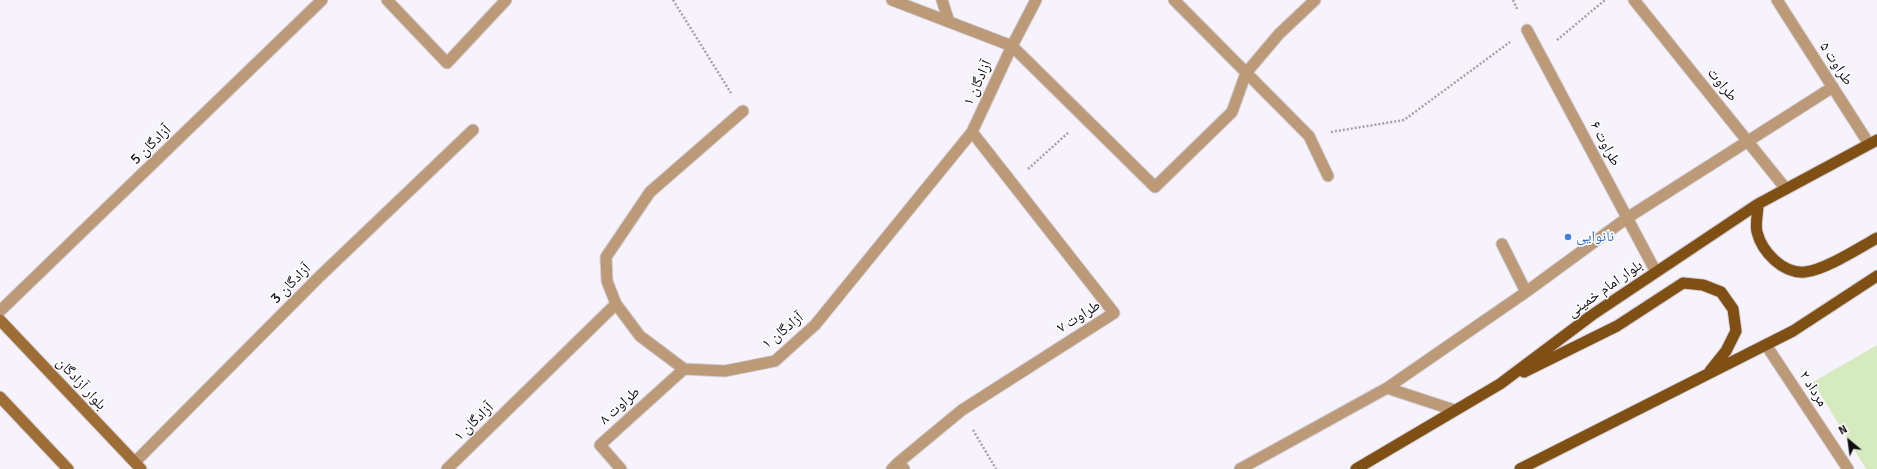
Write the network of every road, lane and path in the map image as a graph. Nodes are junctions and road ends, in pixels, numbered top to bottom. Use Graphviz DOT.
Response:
graph roads {
  1 [pos="322,0"];
  2 [pos="386,0"];
  3 [pos="506,0"];
  4 [pos="673,0"];
  5 [pos="892,0"];
  6 [pos="942,0"];
  7 [pos="1036,0"];
  8 [pos="1174,0"];
  9 [pos="1315,0"];
  10 [pos="1605,0"];
  11 [pos="1634,0"];
  12 [pos="1777,0"];
  13 [pos="949,22"];
  14 [pos="1527,30"];
  15 [pos="1012,46"];
  16 [pos="1540,55"];
  17 [pos="1246,73"];
  18 [pos="1833,87"];
  19 [pos="743,111"];
  20 [pos="1084,118"];
  21 [pos="473,130"];
  22 [pos="972,132"];
  23 [pos="1309,136"];
  24 [pos="1748,142"];
  25 [pos="1873,142"];
  26 [pos="1328,176"];
  27 [pos="1012,183"];
  28 [pos="1786,189"];
  29 [pos="1758,204"];
  30 [pos="1627,218"];
  31 [pos="1877,238"];
  32 [pos="1502,244"];
  33 [pos="1656,272"];
  34 [pos="1877,276"];
  35 [pos="1526,292"];
  36 [pos="616,304"];
  37 [pos="0,311"];
  38 [pos="0,320"];
  39 [pos="1766,344"];
  40 [pos="684,368"];
  41 [pos="1707,374"];
  42 [pos="1500,384"];
  43 [pos="1387,388"];
  44 [pos="0,396"];
  45 [pos="962,410"];
  46 [pos="1454,410"];
  47 [pos="138,466"];
  48 [pos="898,467"];
  49 [pos="68,469"];
  50 [pos="447,469"];
  51 [pos="621,469"];
  52 [pos="996,469"];
  53 [pos="1240,469"];
  54 [pos="1356,469"];
  55 [pos="1520,469"];
  56 [pos="1848,469"];
  1 -- 37 [label="street, آزادگان 5"];
  2 -- 3 [label="street"];
  4 -- 19 [label="path"];
  5 -- 13 [label="street"];
  6 -- 13 [label="street"];
  7 -- 15 [label="street, آزادگان ۱"];
  8 -- 17 [label="street"];
  9 -- 17 [label="street"];
  10 -- 16 [label="path"];
  11 -- 24 [label="street, طراوت"];
  12 -- 18 [label="street, طراوت ۵"];
  13 -- 15 [label="street"];
  14 -- 16 [label="street, طراوت ۶"];
  14 -- 23 [label="path"];
  15 -- 20 [label="street"];
  15 -- 22 [label="street, آزادگان ۱"];
  16 -- 30 [label="street, طراوت ۶"];
  17 -- 20 [label="street"];
  17 -- 23 [label="street"];
  18 -- 24 [label="street"];
  18 -- 25 [label="street, طراوت ۵"];
  19 -- 36 [label="street"];
  20 -- 27 [label="path"];
  21 -- 47 [label="street, آزادگان 3"];
  22 -- 27 [label="street, طراوت ۷"];
  22 -- 40 [label="street, آزادگان ۱"];
  23 -- 26 [label="street"];
  24 -- 28 [label="street, طراوت"];
  24 -- 30 [label="street"];
  25 -- 28 [label="main road, بلوار امام خمینی"];
  27 -- 45 [label="street, طراوت ۷"];
  28 -- 29 [label="main road, بلوار امام خمینی"];
  29 -- 31 [label="main road"];
  29 -- 33 [label="main road, بلوار امام خمینی"];
  30 -- 33 [label="street, طراوت ۶"];
  30 -- 35 [label="street"];
  32 -- 35 [label="street"];
  33 -- 42 [label="main road, بلوار امام خمینی"];
  34 -- 39 [label="main road"];
  35 -- 43 [label="street"];
  36 -- 40 [label="street"];
  36 -- 50 [label="street, آزادگان ۱"];
  38 -- 47 [label="main road, بلوار آزادگان"];
  39 -- 41 [label="main road"];
  39 -- 56 [label="street, مرداد ۲"];
  40 -- 51 [label="street, طراوت ۸"];
  41 -- 42 [label="main road"];
  41 -- 55 [label="main road"];
  42 -- 46 [label="main road, بلوار امام خمینی"];
  43 -- 46 [label="street"];
  43 -- 53 [label="street"];
  44 -- 49 [label="main road"];
  45 -- 48 [label="street, طراوت ۷"];
  45 -- 52 [label="path"];
  46 -- 54 [label="main road, بلوار امام خمینی"];
}
